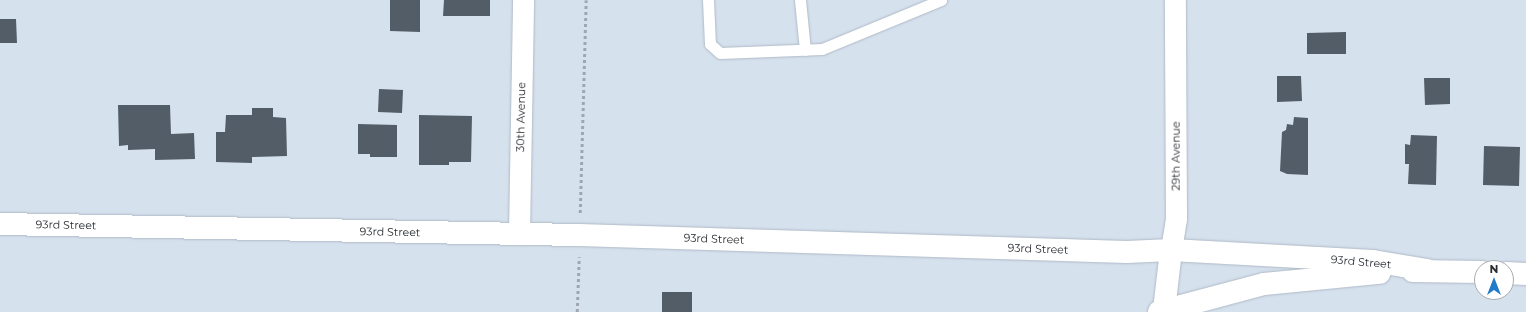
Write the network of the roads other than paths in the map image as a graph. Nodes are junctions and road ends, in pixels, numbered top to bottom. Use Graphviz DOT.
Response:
graph roads {
  1 [pos="523,0"];
  2 [pos="708,0"];
  3 [pos="800,0"];
  4 [pos="940,0"];
  5 [pos="1175,0"];
  6 [pos="805,50"];
  7 [pos="0,224"];
  8 [pos="519,234"];
  9 [pos="1171,250"];
  10 [pos="1427,270"];
  11 [pos="1474,272"];
  12 [pos="1514,273"];
  13 [pos="1526,274"];
  14 [pos="1161,311"];
  1 -- 8 [label="street, 30th Avenue"];
  2 -- 6 [label="lane"];
  3 -- 6 [label="lane"];
  4 -- 6 [label="lane"];
  5 -- 9 [label="street, 29th Avenue"];
  7 -- 8 [label="street, 93rd Street"];
  8 -- 9 [label="street, 93rd Street"];
  9 -- 10 [label="street, 93rd Street"];
  9 -- 14 [label="street, 29th Avenue"];
  10 -- 11 [label="street"];
  10 -- 14 [label="street"];
  12 -- 13 [label="street"];
}
